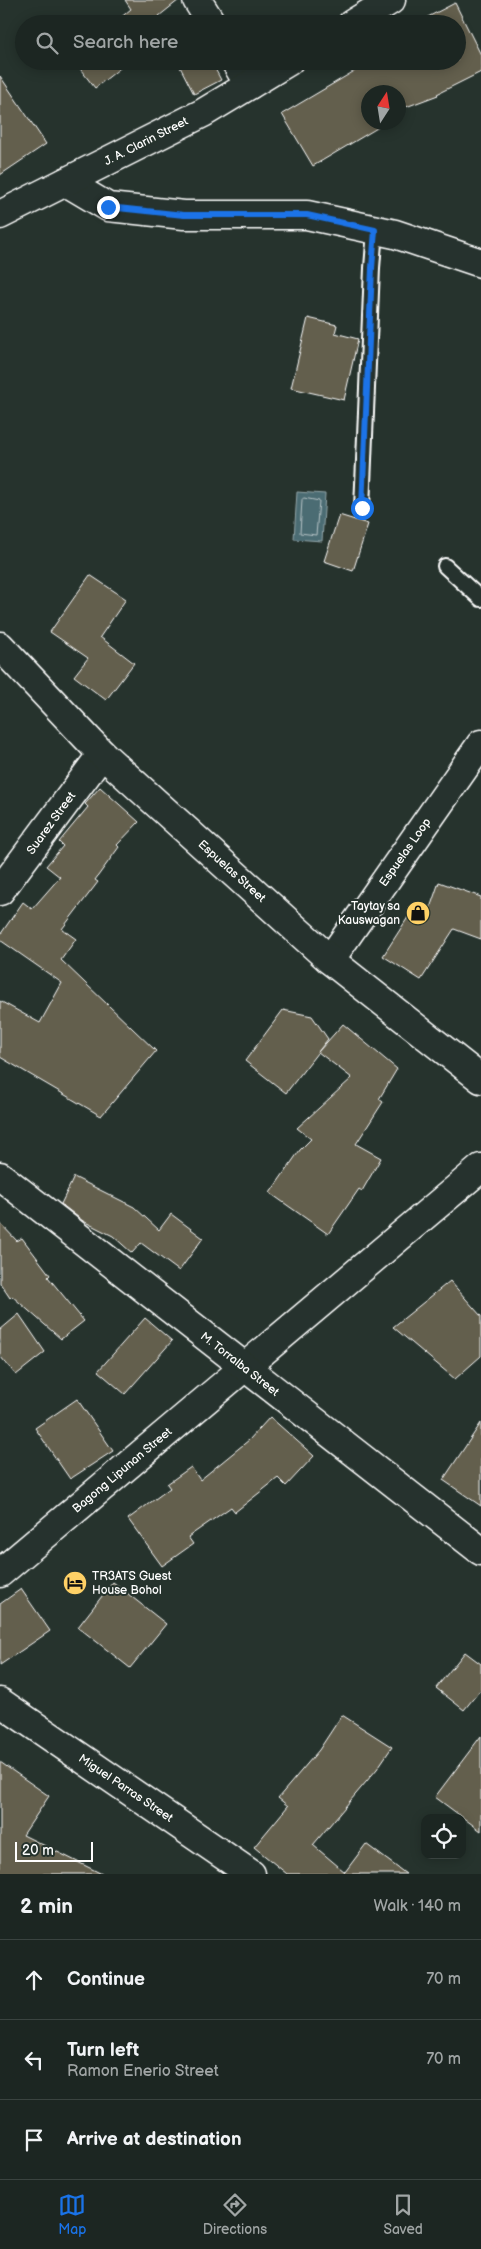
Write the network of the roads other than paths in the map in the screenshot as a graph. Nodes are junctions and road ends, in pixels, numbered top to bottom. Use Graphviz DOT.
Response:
graph roads {
  1 [pos="197,0"];
  2 [pos="391,0"];
  3 [pos="206,15"];
  4 [pos="367,15"];
  5 [pos="240,70"];
  6 [pos="274,70"];
  7 [pos="249,85"];
  8 [pos="66,182"];
  9 [pos="0,215"];
  10 [pos="375,230"];
  11 [pos="481,263"];
  12 [pos="362,508"];
  13 [pos="445,566"];
  14 [pos="481,599"];
  15 [pos="0,646"];
  16 [pos="481,744"];
  17 [pos="102,754"];
  18 [pos="0,892"];
  19 [pos="330,960"];
  20 [pos="481,1079"];
  21 [pos="481,1168"];
  22 [pos="0,1176"];
  23 [pos="244,1367"];
  24 [pos="481,1551"];
  25 [pos="0,1573"];
  26 [pos="0,1702"];
  27 [pos="251,1874"];
  1 -- 3 [label="street"];
  2 -- 4 [label="street"];
  5 -- 7 [label="street"];
  6 -- 7 [label="street, J. A. Clarin Street"];
  7 -- 8 [label="street, J. A. Clarin Street"];
  8 -- 9 [label="street, J. A. Clarin Street"];
  8 -- 10 [label="street"];
  10 -- 11 [label="street"];
  10 -- 12 [label="lane"];
  13 -- 14 [label="lane"];
  15 -- 17 [label="street, Espuelas Street"];
  16 -- 19 [label="street, Espuelas Loop"];
  17 -- 18 [label="street, Suarez Street"];
  17 -- 19 [label="street, Espuelas Street"];
  19 -- 20 [label="street, Espuelas Street"];
  21 -- 23 [label="street, Bagong Lipunan Street"];
  22 -- 23 [label="street, M. Torralba Street"];
  23 -- 24 [label="street, M. Torralba Street"];
  23 -- 25 [label="street, Bagong Lipunan Street"];
  26 -- 27 [label="street, Miguel Parras Street"];
}
